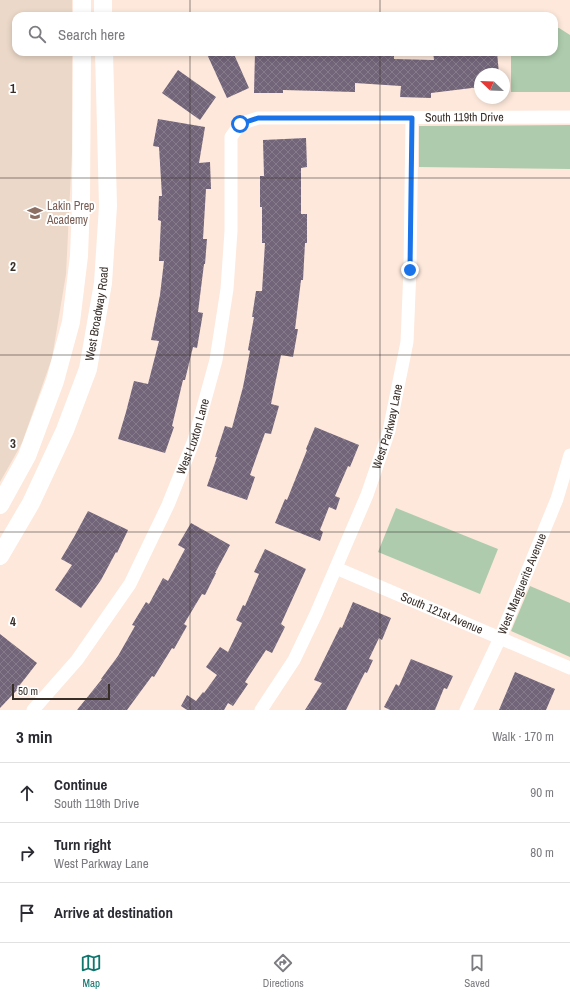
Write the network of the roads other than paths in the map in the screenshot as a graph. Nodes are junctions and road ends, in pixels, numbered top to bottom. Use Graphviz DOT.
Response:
graph roads {
  1 [pos="82,0"];
  2 [pos="103,0"];
  3 [pos="82,12"];
  4 [pos="103,12"];
  5 [pos="82,56"];
  6 [pos="104,56"];
  7 [pos="570,117"];
  8 [pos="412,118"];
  9 [pos="240,124"];
  10 [pos="570,455"];
  11 [pos="0,505"];
  12 [pos="0,556"];
  13 [pos="336,568"];
  14 [pos="500,638"];
  15 [pos="570,668"];
  16 [pos="33,710"];
  17 [pos="261,710"];
  18 [pos="466,710"];
  1 -- 3 [label="main road"];
  2 -- 4 [label="main road"];
  5 -- 11 [label="main road, West Broadway Road"];
  6 -- 12 [label="main road, West Broadway Road"];
  7 -- 8 [label="street, South 119th Drive"];
  8 -- 9 [label="street, South 119th Drive"];
  8 -- 13 [label="street, West Parkway Lane"];
  9 -- 16 [label="street, West Luxton Lane"];
  10 -- 14 [label="street, West Marguerite Avenue"];
  13 -- 14 [label="street, South 121st Avenue"];
  13 -- 17 [label="street, West Parkway Lane"];
  14 -- 15 [label="street, South 121st Avenue"];
  14 -- 18 [label="street, West Marguerite Avenue"];
}
